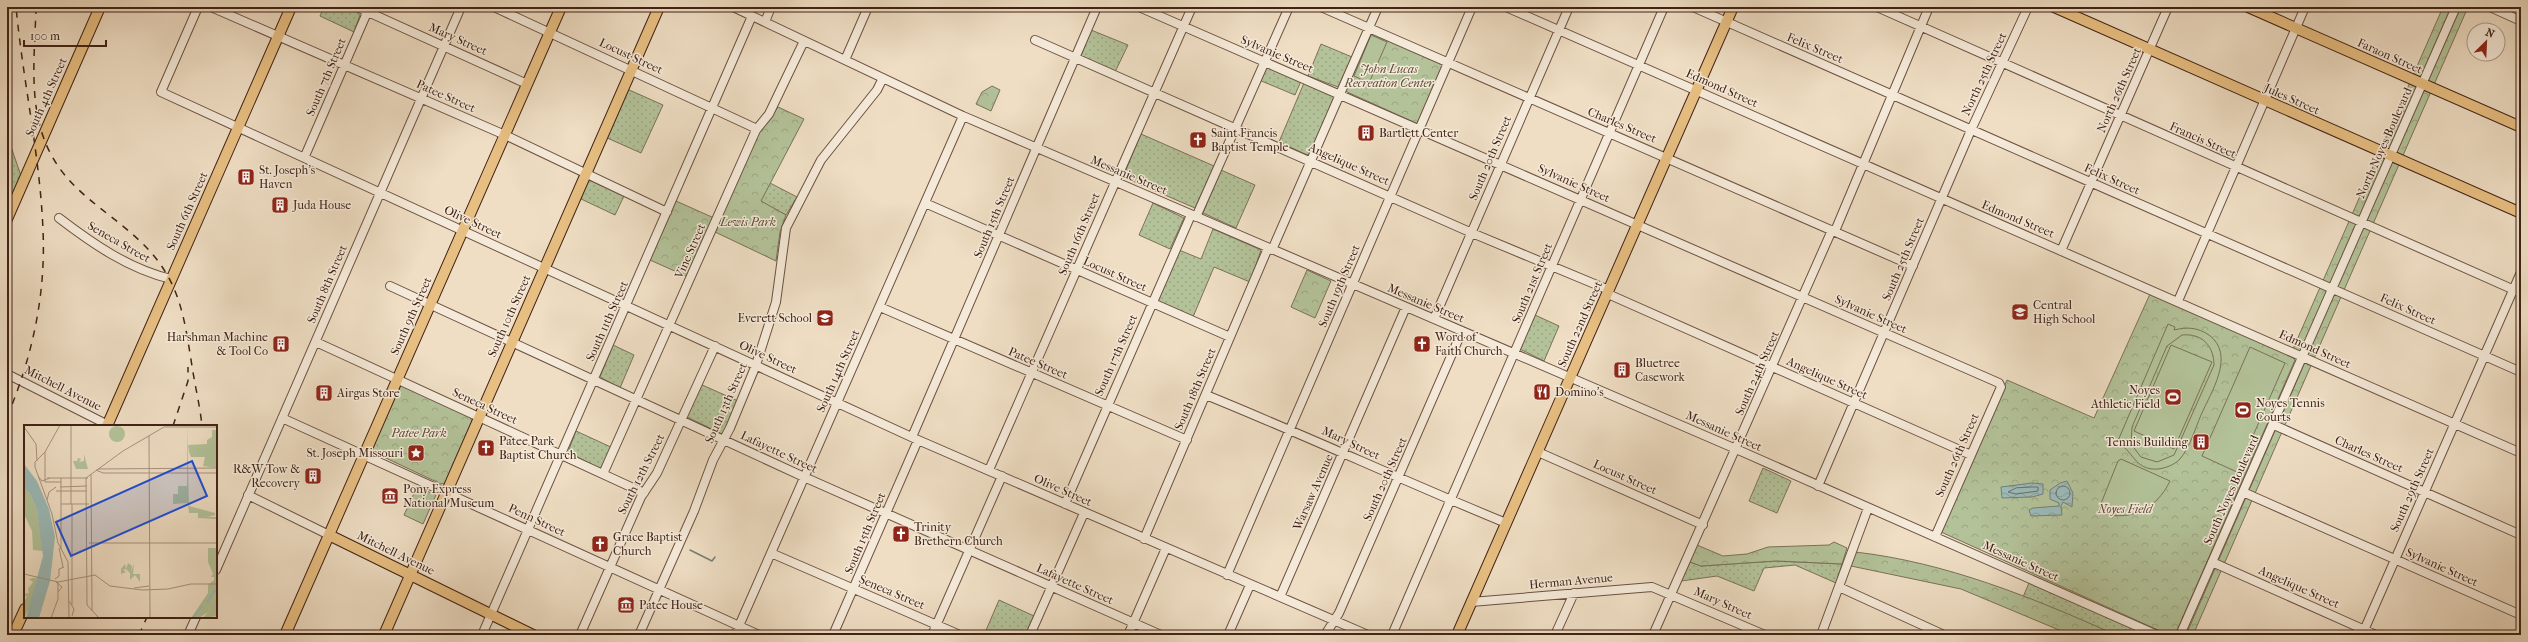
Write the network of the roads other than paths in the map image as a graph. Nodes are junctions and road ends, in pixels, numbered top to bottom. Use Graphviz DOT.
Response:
graph roads {
  1 [pos="100,7"];
  2 [pos="198,7"];
  3 [pos="211,7"];
  4 [pos="291,7"];
  5 [pos="356,7"];
  6 [pos="461,7"];
  7 [pos="494,7"];
  8 [pos="561,7"];
  9 [pos="659,7"];
  10 [pos="733,7"];
  11 [pos="771,7"];
  12 [pos="868,7"];
  13 [pos="1097,7"];
  14 [pos="1139,7"];
  15 [pos="1192,7"];
  16 [pos="1288,7"];
  17 [pos="1321,7"];
  18 [pos="1378,7"];
  19 [pos="1472,7"];
  20 [pos="1506,7"];
  21 [pos="1569,7"];
  22 [pos="1664,7"];
  23 [pos="1693,7"];
  24 [pos="1733,7"];
  25 [pos="1877,7"];
  26 [pos="1929,7"];
  27 [pos="2028,7"];
  28 [pos="2054,7"];
  29 [pos="2168,7"];
  30 [pos="2248,7"];
  31 [pos="2306,7"];
  32 [pos="2456,7"];
  33 [pos="2490,7"];
  34 [pos="368,9"];
  35 [pos="752,16"];
  36 [pos="2521,21"];
  37 [pos="765,22"];
  38 [pos="1726,22"];
  39 [pos="1183,26"];
  40 [pos="1921,26"];
  41 [pos="1369,28"];
  42 [pos="2296,28"];
  43 [pos="1559,30"];
  44 [pos="550,32"];
  45 [pos="279,36"];
  46 [pos="1035,40"];
  47 [pos="804,41"];
  48 [pos="444,46"];
  49 [pos="2150,50"];
  50 [pos="1075,58"];
  51 [pos="845,60"];
  52 [pos="1264,62"];
  53 [pos="2002,62"];
  54 [pos="1448,63"];
  55 [pos="345,64"];
  56 [pos="1639,65"];
  57 [pos="631,69"];
  58 [pos="883,78"];
  59 [pos="527,84"];
  60 [pos="2422,84"];
  61 [pos="1697,90"];
  62 [pos="1154,93"];
  63 [pos="1892,94"];
  64 [pos="1340,95"];
  65 [pos="421,98"];
  66 [pos="1529,98"];
  67 [pos="2265,100"];
  68 [pos="713,107"];
  69 [pos="963,116"];
  70 [pos="2121,116"];
  71 [pos="238,127"];
  72 [pos="2521,127"];
  73 [pos="1235,128"];
  74 [pos="757,129"];
  75 [pos="1420,130"];
  76 [pos="1971,130"];
  77 [pos="1610,133"];
  78 [pos="505,136"];
  79 [pos="1037,148"];
  80 [pos="305,156"];
  81 [pos="2391,156"];
  82 [pos="1668,158"];
  83 [pos="1311,161"];
  84 [pos="1501,164"];
  85 [pos="1863,164"];
  86 [pos="2236,168"];
  87 [pos="585,174"];
  88 [pos="1115,182"];
  89 [pos="2091,183"];
  90 [pos="380,191"];
  91 [pos="1391,196"];
  92 [pos="1942,199"];
  93 [pos="1581,200"];
  94 [pos="925,204"];
  95 [pos="667,212"];
  96 [pos="2521,213"];
  97 [pos="1194,216"];
  98 [pos="59,218"];
  99 [pos="7,219"];
  100 [pos="2362,223"];
  101 [pos="1638,224"];
  102 [pos="463,230"];
  103 [pos="1834,231"];
  104 [pos="1472,233"];
  105 [pos="2207,234"];
  106 [pos="999,236"];
  107 [pos="1270,249"];
  108 [pos="2062,251"];
  109 [pos="1552,266"];
  110 [pos="1913,266"];
  111 [pos="544,268"];
  112 [pos="1076,270"];
  113 [pos="2521,272"];
  114 [pos="171,279"];
  115 [pos="1353,285"];
  116 [pos="390,286"];
  117 [pos="2333,289"];
  118 [pos="2517,291"];
  119 [pos="1608,292"];
  120 [pos="1803,297"];
  121 [pos="2178,301"];
  122 [pos="430,304"];
  123 [pos="1152,304"];
  124 [pos="626,306"];
  125 [pos="880,307"];
  126 [pos="1406,307"];
  127 [pos="1434,319"];
  128 [pos="670,326"];
  129 [pos="1462,331"];
  130 [pos="1885,333"];
  131 [pos="1230,337"];
  132 [pos="954,340"];
  133 [pos="512,341"];
  134 [pos="316,342"];
  135 [pos="715,346"];
  136 [pos="1515,354"];
  137 [pos="2485,356"];
  138 [pos="2303,357"];
  139 [pos="756,365"];
  140 [pos="1772,367"];
  141 [pos="2521,372"];
  142 [pos="1031,373"];
  143 [pos="7,374"];
  144 [pos="1571,378"];
  145 [pos="397,379"];
  146 [pos="594,380"];
  147 [pos="1999,383"];
  148 [pos="1206,395"];
  149 [pos="636,400"];
  150 [pos="837,403"];
  151 [pos="1855,403"];
  152 [pos="1107,406"];
  153 [pos="479,417"];
  154 [pos="282,418"];
  155 [pos="681,420"];
  156 [pos="2455,424"];
  157 [pos="106,425"];
  158 [pos="108,425"];
  159 [pos="2274,425"];
  160 [pos="1291,429"];
  161 [pos="915,438"];
  162 [pos="724,440"];
  163 [pos="1187,440"];
  164 [pos="1736,449"];
  165 [pos="1343,452"];
  166 [pos="1538,452"];
  167 [pos="2521,453"];
  168 [pos="561,454"];
  169 [pos="364,455"];
  170 [pos="1971,455"];
  171 [pos="989,470"];
  172 [pos="603,474"];
  173 [pos="1002,476"];
  174 [pos="804,477"];
  175 [pos="1398,478"];
  176 [pos="1818,486"];
  177 [pos="447,492"];
  178 [pos="2244,492"];
  179 [pos="2424,492"];
  180 [pos="644,493"];
  181 [pos="248,495"];
  182 [pos="1450,500"];
  183 [pos="1065,504"];
  184 [pos="1868,508"];
  185 [pos="1084,513"];
  186 [pos="886,514"];
  187 [pos="1506,523"];
  188 [pos="1703,525"];
  189 [pos="528,528"];
  190 [pos="329,535"];
  191 [pos="2521,535"];
  192 [pos="1935,537"];
  193 [pos="1144,539"];
  194 [pos="1166,548"];
  195 [pos="969,550"];
  196 [pos="771,553"];
  197 [pos="2395,559"];
  198 [pos="2212,562"];
  199 [pos="217,568"];
  200 [pos="610,568"];
  201 [pos="410,575"];
  202 [pos="1227,575"];
  203 [pos="1250,584"];
  204 [pos="1051,587"];
  205 [pos="1839,588"];
  206 [pos="854,589"];
  207 [pos="658,590"];
  208 [pos="1574,593"];
  209 [pos="1671,594"];
  210 [pos="1280,597"];
  211 [pos="1471,602"];
  212 [pos="24,611"];
  213 [pos="491,614"];
  214 [pos="2521,615"];
  215 [pos="196,618"];
  216 [pos="1333,620"];
  217 [pos="1134,623"];
  218 [pos="936,625"];
  219 [pos="739,626"];
  220 [pos="2363,632"];
  221 [pos="14,635"];
  222 [pos="188,635"];
  223 [pos="285,635"];
  224 [pos="384,635"];
  225 [pos="482,635"];
  226 [pos="533,635"];
  227 [pos="580,635"];
  228 [pos="639,635"];
  229 [pos="735,635"];
  230 [pos="759,635"];
  231 [pos="833,635"];
  232 [pos="932,635"];
  233 [pos="960,635"];
  234 [pos="1030,635"];
  235 [pos="1128,635"];
  236 [pos="1161,635"];
  237 [pos="1228,635"];
  238 [pos="1325,635"];
  239 [pos="1368,635"];
  240 [pos="1392,635"];
  241 [pos="1457,635"];
  242 [pos="1555,635"];
  243 [pos="1653,635"];
  244 [pos="1765,635"];
  245 [pos="1821,635"];
  246 [pos="1944,635"];
  247 [pos="2157,635"];
  248 [pos="2180,635"];
  249 [pos="2376,635"];
  1 -- 99 [label="main road, South 4th Street"];
  2 -- 71 [label="street, Olive Street"];
  3 -- 45 [label="street, Patee Street"];
  4 -- 45 [label="main road, South 6th Street"];
  5 -- 34 [label="street, Mary Street"];
  6 -- 48 [label="street, South 8th Street"];
  7 -- 44 [label="street, Locust Street"];
  8 -- 44 [label="main road, South 9th Street"];
  9 -- 57 [label="main road, South 10th Street"];
  10 -- 35 [label="street, Messanie Street"];
  11 -- 37 [label="street"];
  12 -- 51 [label="street"];
  13 -- 50 [label="street, South 15th Street"];
  14 -- 39 [label="street, Sylvanie Street"];
  15 -- 39 [label="street, South 16th Street"];
  16 -- 52 [label="street, South 17th Street"];
  17 -- 41 [label="street, Charles Street"];
  18 -- 41 [label="street, South 18th Street"];
  19 -- 54 [label="street, South 19th Street"];
  20 -- 43 [label="street, Edmond Street"];
  21 -- 43 [label="street, South 20th Street"];
  22 -- 56 [label="street, South 21st Street"];
  23 -- 38 [label="street, Felix Street"];
  24 -- 38 [label="main road, South 22nd Street"];
  25 -- 40 [label="street, Francis Street"];
  26 -- 40 [label="street, South 24th Street"];
  27 -- 53 [label="street, North 25th Street"];
  28 -- 49 [label="main road, Jules Street"];
  29 -- 49 [label="street, North 26th Street"];
  30 -- 42 [label="main road, Faraon Street"];
  31 -- 42 [label="street"];
  32 -- 60 [label="street, North Noyes Boulevard"];
  33 -- 36 [label="street"];
  34 -- 48 [label="street, Mary Street"];
  34 -- 55 [label="street, South 7th Street"];
  35 -- 37 [label="street, Messanie Street"];
  35 -- 68 [label="street, South 11th Street"];
  37 -- 47 [label="street, Messanie Street"];
  38 -- 61 [label="main road, South 22nd Street"];
  38 -- 63 [label="street, Felix Street"];
  39 -- 52 [label="street, Sylvanie Street"];
  39 -- 62 [label="street, South 16th Street"];
  40 -- 53 [label="street, Francis Street"];
  40 -- 63 [label="street, South 24th Street"];
  41 -- 54 [label="street, Charles Street"];
  41 -- 64 [label="street, South 18th Street"];
  42 -- 60 [label="main road, Faraon Street"];
  42 -- 67 [label="street"];
  43 -- 56 [label="street, Edmond Street"];
  43 -- 66 [label="street, South 20th Street"];
  44 -- 57 [label="street, Locust Street"];
  44 -- 59 [label="main road, South 9th Street"];
  45 -- 55 [label="street, Patee Street"];
  45 -- 71 [label="main road, South 6th Street"];
  46 -- 50 [label="street, Angelique Street"];
  47 -- 51 [label="street, Messanie Street"];
  47 -- 74 [label="street, Vine Street"];
  48 -- 59 [label="street, Mary Street"];
  48 -- 65 [label="street, South 8th Street"];
  49 -- 67 [label="main road, Jules Street"];
  49 -- 70 [label="street, North 26th Street"];
  50 -- 62 [label="street, Angelique Street"];
  50 -- 79 [label="street, South 15th Street"];
  51 -- 58 [label="street, Messanie Street"];
  52 -- 64 [label="street, Sylvanie Street"];
  52 -- 73 [label="street, South 17th Street"];
  53 -- 70 [label="street, Francis Street"];
  53 -- 76 [label="street, North 25th Street"];
  54 -- 66 [label="street, Charles Street"];
  54 -- 75 [label="street, South 19th Street"];
  55 -- 65 [label="street, Patee Street"];
  55 -- 80 [label="street, South 7th Street"];
  56 -- 61 [label="street, Edmond Street"];
  56 -- 77 [label="street, South 21st Street"];
  57 -- 68 [label="street, Locust Street"];
  57 -- 87 [label="main road, South 10th Street"];
  58 -- 69 [label="street, Messanie Street"];
  58 -- 139 [label="street, South 13th Street"];
  59 -- 78 [label="main road, South 9th Street"];
  60 -- 72 [label="main road, Faraon Street"];
  60 -- 81 [label="street, North Noyes Boulevard"];
  61 -- 82 [label="main road, South 22nd Street"];
  61 -- 85 [label="street, Edmond Street"];
  62 -- 73 [label="street, Angelique Street"];
  62 -- 88 [label="street, South 16th Street"];
  63 -- 76 [label="street, Felix Street"];
  63 -- 85 [label="street, South 24th Street"];
  64 -- 75 [label="street, Sylvanie Street"];
  64 -- 83 [label="street, South 18th Street"];
  65 -- 78 [label="street, Patee Street"];
  65 -- 90 [label="street, South 8th Street"];
  66 -- 77 [label="street, Charles Street"];
  66 -- 84 [label="street, South 20th Street"];
  67 -- 81 [label="main road, Jules Street"];
  67 -- 86 [label="street"];
  68 -- 74 [label="street, Locust Street"];
  68 -- 95 [label="street, South 11th Street"];
  69 -- 79 [label="street, Messanie Street"];
  69 -- 94 [label="street, South 14th Street"];
  70 -- 86 [label="street, Francis Street"];
  70 -- 89 [label="street, North 26th Street"];
  71 -- 80 [label="street, Olive Street"];
  71 -- 114 [label="main road, South 6th Street"];
  73 -- 83 [label="street, Angelique Street"];
  73 -- 97 [label="street, South 17th Street"];
  74 -- 128 [label="street, Vine Street"];
  75 -- 84 [label="street, Sylvanie Street"];
  75 -- 91 [label="street, South 19th Street"];
  76 -- 89 [label="street, Felix Street"];
  76 -- 92 [label="street, South 25th Street"];
  77 -- 82 [label="street, Charles Street"];
  77 -- 93 [label="street, South 21st Street"];
  78 -- 87 [label="street, Patee Street"];
  78 -- 102 [label="main road, South 9th Street"];
  79 -- 88 [label="street, Messanie Street"];
  79 -- 106 [label="street, South 15th Street"];
  80 -- 90 [label="street, Olive Street"];
  81 -- 96 [label="main road, Jules Street"];
  81 -- 100 [label="street, North Noyes Boulevard"];
  82 -- 101 [label="main road, South 22nd Street"];
  82 -- 103 [label="street, Charles Street"];
  83 -- 91 [label="street, Angelique Street"];
  83 -- 107 [label="street, South 18th Street"];
  84 -- 93 [label="street, Sylvanie Street"];
  84 -- 104 [label="street, South 20th Street"];
  85 -- 92 [label="street, Edmond Street"];
  85 -- 103 [label="street, South 24th Street"];
  86 -- 100 [label="street, Francis Street"];
  86 -- 105 [label="street"];
  87 -- 95 [label="street, Patee Street"];
  87 -- 111 [label="main road, South 10th Street"];
  88 -- 97 [label="street, Messanie Street"];
  88 -- 112 [label="street, South 16th Street"];
  89 -- 105 [label="street, Felix Street"];
  89 -- 108 [label="street"];
  90 -- 102 [label="street, Olive Street"];
  90 -- 134 [label="street, South 8th Street"];
  91 -- 104 [label="street, Angelique Street"];
  91 -- 115 [label="street, South 19th Street"];
  92 -- 108 [label="street, Edmond Street"];
  92 -- 110 [label="street, South 25th Street"];
  93 -- 101 [label="street, Sylvanie Street"];
  93 -- 109 [label="street, South 21st Street"];
  94 -- 106 [label="street, Locust Street"];
  94 -- 125 [label="street, South 14th Street"];
  95 -- 124 [label="street, South 11th Street"];
  97 -- 107 [label="street, Messanie Street"];
  97 -- 123 [label="street, South 17th Street"];
  98 -- 114 [label="street, Seneca Street"];
  100 -- 117 [label="street, North Noyes Boulevard"];
  100 -- 118 [label="street, Francis Street"];
  101 -- 119 [label="main road, South 22nd Street"];
  101 -- 120 [label="street, Sylvanie Street"];
  102 -- 111 [label="street, Olive Street"];
  102 -- 122 [label="main road, South 9th Street"];
  103 -- 110 [label="street, Charles Street"];
  103 -- 120 [label="street, South 24th Street"];
  104 -- 109 [label="street, Angelique Street"];
  104 -- 127 [label="street, South 20th Street"];
  105 -- 117 [label="street, Felix Street"];
  105 -- 121 [label="street"];
  106 -- 112 [label="street, Locust Street"];
  106 -- 132 [label="street, South 15th Street"];
  107 -- 115 [label="street, Messanie Street"];
  107 -- 131 [label="street, South 18th Street"];
  108 -- 121 [label="street, Edmond Street"];
  109 -- 119 [label="street, Angelique Street"];
  109 -- 136 [label="street, South 21st Street"];
  110 -- 130 [label="street, South 25th Street"];
  111 -- 124 [label="street, Olive Street"];
  111 -- 133 [label="main road, South 10th Street"];
  112 -- 123 [label="street, Locust Street"];
  112 -- 142 [label="street, South 16th Street"];
  113 -- 118 [label="street, South 29th Street"];
  114 -- 158 [label="main road, South 6th Street"];
  115 -- 126 [label="street, Messanie Street"];
  115 -- 160 [label="street, South 19th Street"];
  116 -- 122 [label="street, Lafayette Street"];
  117 -- 137 [label="street, Felix Street"];
  117 -- 138 [label="street, South Noyes Boulevard"];
  118 -- 137 [label="street, South 29th Street"];
  119 -- 140 [label="street, Angelique Street"];
  119 -- 144 [label="main road, South 22nd Street"];
  120 -- 130 [label="street, Sylvanie Street"];
  120 -- 140 [label="street, South 24th Street"];
  121 -- 138 [label="street, Edmond Street"];
  122 -- 133 [label="street, Lafayette Street"];
  122 -- 145 [label="main road, South 9th Street"];
  123 -- 131 [label="street, Locust Street"];
  123 -- 152 [label="street, South 17th Street"];
  124 -- 128 [label="street, Olive Street"];
  124 -- 146 [label="street, South 11th Street"];
  125 -- 132 [label="street, Patee Street"];
  125 -- 150 [label="street, South 14th Street"];
  126 -- 127 [label="street, Messanie Street"];
  126 -- 165 [label="street, Warsaw Avenue"];
  127 -- 129 [label="street, Messanie Street"];
  128 -- 135 [label="street, Olive Street"];
  128 -- 149 [label="street, Vine Street"];
  129 -- 136 [label="street, Messanie Street"];
  129 -- 175 [label="street, South 20th Street"];
  130 -- 147 [label="street, Sylvanie Street"];
  130 -- 151 [label="street, South 25th Street"];
  131 -- 148 [label="street, South 18th Street"];
  132 -- 142 [label="street, Patee Street"];
  132 -- 161 [label="street, South 15th Street"];
  133 -- 146 [label="street, Lafayette Street"];
  133 -- 153 [label="main road, South 10th Street"];
  134 -- 145 [label="street, Seneca Street"];
  134 -- 154 [label="street, South 8th Street"];
  135 -- 139 [label="street, Olive Street"];
  135 -- 155 [label="street, South 12th Street"];
  136 -- 144 [label="street, Messanie Street"];
  136 -- 182 [label="street, South 21st Street"];
  137 -- 141 [label="street, Felix Street"];
  137 -- 156 [label="street, South 29th Street"];
  138 -- 156 [label="street, Edmond Street"];
  138 -- 159 [label="street, South Noyes Boulevard"];
  139 -- 150 [label="street, Olive Street"];
  139 -- 162 [label="street, South 13th Street"];
  140 -- 151 [label="street, Angelique Street"];
  140 -- 164 [label="street, South 24th Street"];
  142 -- 152 [label="street, Patee Street"];
  142 -- 171 [label="street, South 16th Street"];
  143 -- 157 [label="street, Mitchell Avenue"];
  144 -- 164 [label="street, Messanie Street"];
  144 -- 166 [label="main road, South 22nd Street"];
  145 -- 153 [label="street, Seneca Street"];
  145 -- 169 [label="main road, South 9th Street"];
  146 -- 149 [label="street, Lafayette Street"];
  146 -- 168 [label="street, South 11th Street"];
  147 -- 170 [label="street, South 26th Street"];
  148 -- 160 [label="street, Mary Street"];
  148 -- 163 [label="street, South 18th Street"];
  149 -- 155 [label="street, Lafayette Street"];
  149 -- 172 [label="street, Vine Street"];
  150 -- 161 [label="street, Olive Street"];
  150 -- 174 [label="street, South 14th Street"];
  151 -- 170 [label="street, Angelique Street"];
  151 -- 176 [label="street, South 25th Street"];
  152 -- 163 [label="street, Patee Street"];
  152 -- 183 [label="street, South 17th Street"];
  153 -- 168 [label="street, Seneca Street"];
  153 -- 177 [label="main road, South 10th Street"];
  154 -- 169 [label="street, Penn Street"];
  154 -- 181 [label="street, South 8th Street"];
  155 -- 162 [label="street, Lafayette Street"];
  155 -- 180 [label="street, South 12th Street"];
  156 -- 167 [label="street, Edmond Street"];
  156 -- 179 [label="street, South 29th Street"];
  159 -- 178 [label="street, South Noyes Boulevard"];
  159 -- 179 [label="street, Charles Street"];
  160 -- 165 [label="street, Mary Street"];
  160 -- 202 [label="street, South 19th Street"];
  161 -- 171 [label="street, Olive Street"];
  161 -- 186 [label="street, South 15th Street"];
  162 -- 174 [label="street, Lafayette Street"];
  162 -- 207 [label="street, South 13th Street"];
  163 -- 193 [label="street, South 18th Street"];
  164 -- 176 [label="street, Messanie Street"];
  164 -- 188 [label="street, South 24th Street"];
  165 -- 175 [label="street, Mary Street"];
  165 -- 210 [label="street, Warsaw Avenue"];
  166 -- 187 [label="main road, South 22nd Street"];
  166 -- 188 [label="street, Locust Street"];
  168 -- 172 [label="street, Seneca Street"];
  168 -- 189 [label="street, South 11th Street"];
  169 -- 177 [label="street, Penn Street"];
  169 -- 190 [label="main road, South 9th Street"];
  170 -- 192 [label="street, South 26th Street"];
  171 -- 173 [label="street, Olive Street"];
  172 -- 180 [label="street, Seneca Street"];
  173 -- 183 [label="street, Olive Street"];
  173 -- 195 [label="street"];
  174 -- 186 [label="street, Lafayette Street"];
  174 -- 196 [label="street, South 14th Street"];
  175 -- 182 [label="street, Mary Street"];
  175 -- 216 [label="street, South 20th Street"];
  176 -- 184 [label="street, Messanie Street"];
  177 -- 189 [label="street, Penn Street"];
  177 -- 201 [label="main road, South 10th Street"];
  178 -- 197 [label="street, Sylvanie Street"];
  178 -- 198 [label="street, South Noyes Boulevard"];
  179 -- 191 [label="street, Charles Street"];
  179 -- 197 [label="street, South 29th Street"];
  180 -- 200 [label="street, South 12th Street"];
  181 -- 190 [label="street, Mitchell Avenue"];
  181 -- 199 [label="street, South 8th Street"];
  182 -- 187 [label="street, Mary Street"];
  182 -- 240 [label="street, South 21st Street"];
  183 -- 185 [label="street, Olive Street"];
  184 -- 192 [label="street, Messanie Street"];
  184 -- 205 [label="street"];
  185 -- 193 [label="street, Olive Street"];
  185 -- 204 [label="street"];
  186 -- 195 [label="street, Lafayette Street"];
  186 -- 206 [label="street, South 15th Street"];
  187 -- 211 [label="main road, South 22nd Street"];
  188 -- 209 [label="street, South 24th Street"];
  189 -- 200 [label="street, Penn Street"];
  189 -- 213 [label="street, South 11th Street"];
  190 -- 201 [label="main road, Mitchell Avenue"];
  190 -- 223 [label="main road, South 9th Street"];
  192 -- 247 [label="street, Messanie Street"];
  193 -- 194 [label="street, Olive Street"];
  194 -- 202 [label="street, Olive Street"];
  194 -- 217 [label="street"];
  195 -- 204 [label="street, Lafayette Street"];
  195 -- 218 [label="street"];
  196 -- 206 [label="street, Seneca Street"];
  196 -- 219 [label="street, South 14th Street"];
  197 -- 214 [label="street, Sylvanie Street"];
  197 -- 220 [label="street, South 29th Street"];
  198 -- 220 [label="street, Angelique Street"];
  198 -- 248 [label="street, South Noyes Boulevard"];
  200 -- 207 [label="street, Penn Street"];
  200 -- 227 [label="street, South 12th Street"];
  201 -- 213 [label="main road, Mitchell Avenue"];
  201 -- 224 [label="main road, South 10th Street"];
  202 -- 203 [label="street, Olive Street"];
  203 -- 210 [label="street, Olive Street"];
  203 -- 237 [label="street"];
  204 -- 217 [label="street, Lafayette Street"];
  204 -- 234 [label="street"];
  205 -- 245 [label="street"];
  205 -- 246 [label="street"];
  206 -- 218 [label="street, Seneca Street"];
  206 -- 231 [label="street, South 15th Street"];
  207 -- 219 [label="street, Penn Street"];
  207 -- 228 [label="street, South 13th Street"];
  208 -- 209 [label="street, Herman Avenue"];
  208 -- 211 [label="street, Herman Avenue"];
  208 -- 242 [label="street"];
  209 -- 243 [label="street, South 24th Street"];
  209 -- 244 [label="street, Mary Street"];
  210 -- 216 [label="street, Olive Street"];
  211 -- 241 [label="main road, South 22nd Street"];
  212 -- 221 [label="main road"];
  213 -- 225 [label="street, South 11th Street"];
  213 -- 226 [label="main road, Mitchell Avenue"];
  215 -- 222 [label="street"];
  216 -- 238 [label="street, South 20th Street"];
  216 -- 239 [label="street, Olive Street"];
  217 -- 235 [label="street"];
  217 -- 236 [label="street, Lafayette Street"];
  218 -- 232 [label="street"];
  218 -- 233 [label="street, Seneca Street"];
  219 -- 229 [label="street, South 14th Street"];
  219 -- 230 [label="street, Penn Street"];
  220 -- 249 [label="street, Angelique Street"];
}
